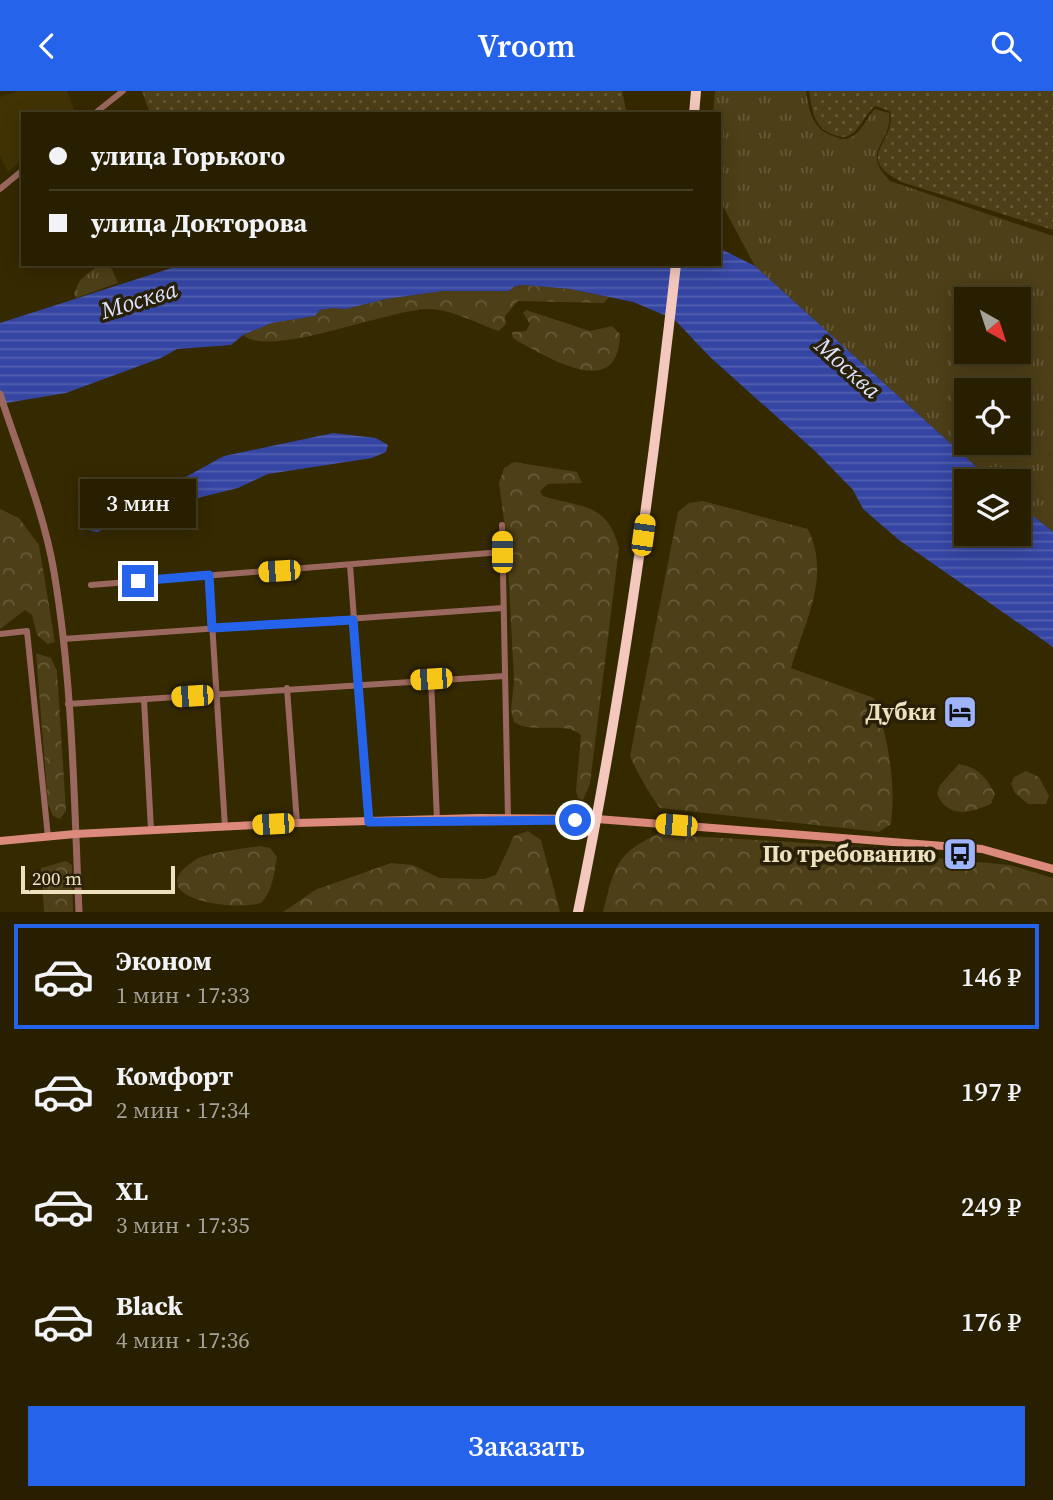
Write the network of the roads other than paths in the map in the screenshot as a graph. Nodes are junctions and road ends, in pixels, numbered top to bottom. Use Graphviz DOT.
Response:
graph roads {
  1 [pos="123,91"];
  2 [pos="696,91"];
  3 [pos="97,112"];
  4 [pos="694,112"];
  5 [pos="21,172"];
  6 [pos="0,190"];
  7 [pos="676,266"];
  8 [pos="0,394"];
  9 [pos="502,525"];
  10 [pos="502,552"];
  11 [pos="350,565"];
  12 [pos="209,575"];
  13 [pos="91,585"];
  14 [pos="503,608"];
  15 [pos="353,620"];
  16 [pos="212,628"];
  17 [pos="0,634"];
  18 [pos="62,639"];
  19 [pos="505,676"];
  20 [pos="431,679"];
  21 [pos="357,684"];
  22 [pos="287,688"];
  23 [pos="216,694"];
  24 [pos="144,699"];
  25 [pos="68,704"];
  26 [pos="508,818"];
  27 [pos="597,819"];
  28 [pos="437,820"];
  29 [pos="369,822"];
  30 [pos="297,823"];
  31 [pos="225,827"];
  32 [pos="152,830"];
  33 [pos="75,834"];
  34 [pos="48,837"];
  35 [pos="0,841"];
  36 [pos="1053,869"];
  37 [pos="79,912"];
  38 [pos="578,912"];
  1 -- 3 [label="street"];
  2 -- 4 [label="highway"];
  5 -- 6 [label="street"];
  7 -- 27 [label="highway"];
  8 -- 18 [label="street"];
  9 -- 10 [label="street"];
  10 -- 11 [label="street"];
  10 -- 14 [label="street"];
  11 -- 12 [label="street"];
  11 -- 15 [label="street"];
  12 -- 13 [label="street"];
  12 -- 16 [label="street"];
  14 -- 15 [label="street"];
  14 -- 19 [label="street"];
  15 -- 16 [label="street"];
  15 -- 21 [label="street"];
  16 -- 18 [label="street"];
  16 -- 23 [label="street"];
  17 -- 34 [label="street"];
  18 -- 25 [label="street"];
  19 -- 20 [label="street"];
  19 -- 26 [label="street"];
  20 -- 21 [label="street"];
  20 -- 28 [label="street"];
  21 -- 22 [label="street"];
  21 -- 29 [label="street"];
  22 -- 23 [label="street"];
  22 -- 30 [label="street"];
  23 -- 24 [label="street"];
  23 -- 31 [label="street"];
  24 -- 25 [label="street"];
  24 -- 32 [label="street"];
  25 -- 33 [label="street"];
  26 -- 27 [label="main road"];
  26 -- 28 [label="main road"];
  27 -- 36 [label="main road"];
  27 -- 38 [label="highway"];
  28 -- 29 [label="main road"];
  29 -- 30 [label="main road"];
  30 -- 31 [label="main road"];
  31 -- 32 [label="main road"];
  32 -- 33 [label="main road"];
  33 -- 34 [label="main road"];
  33 -- 37 [label="street"];
  34 -- 35 [label="main road"];
}
